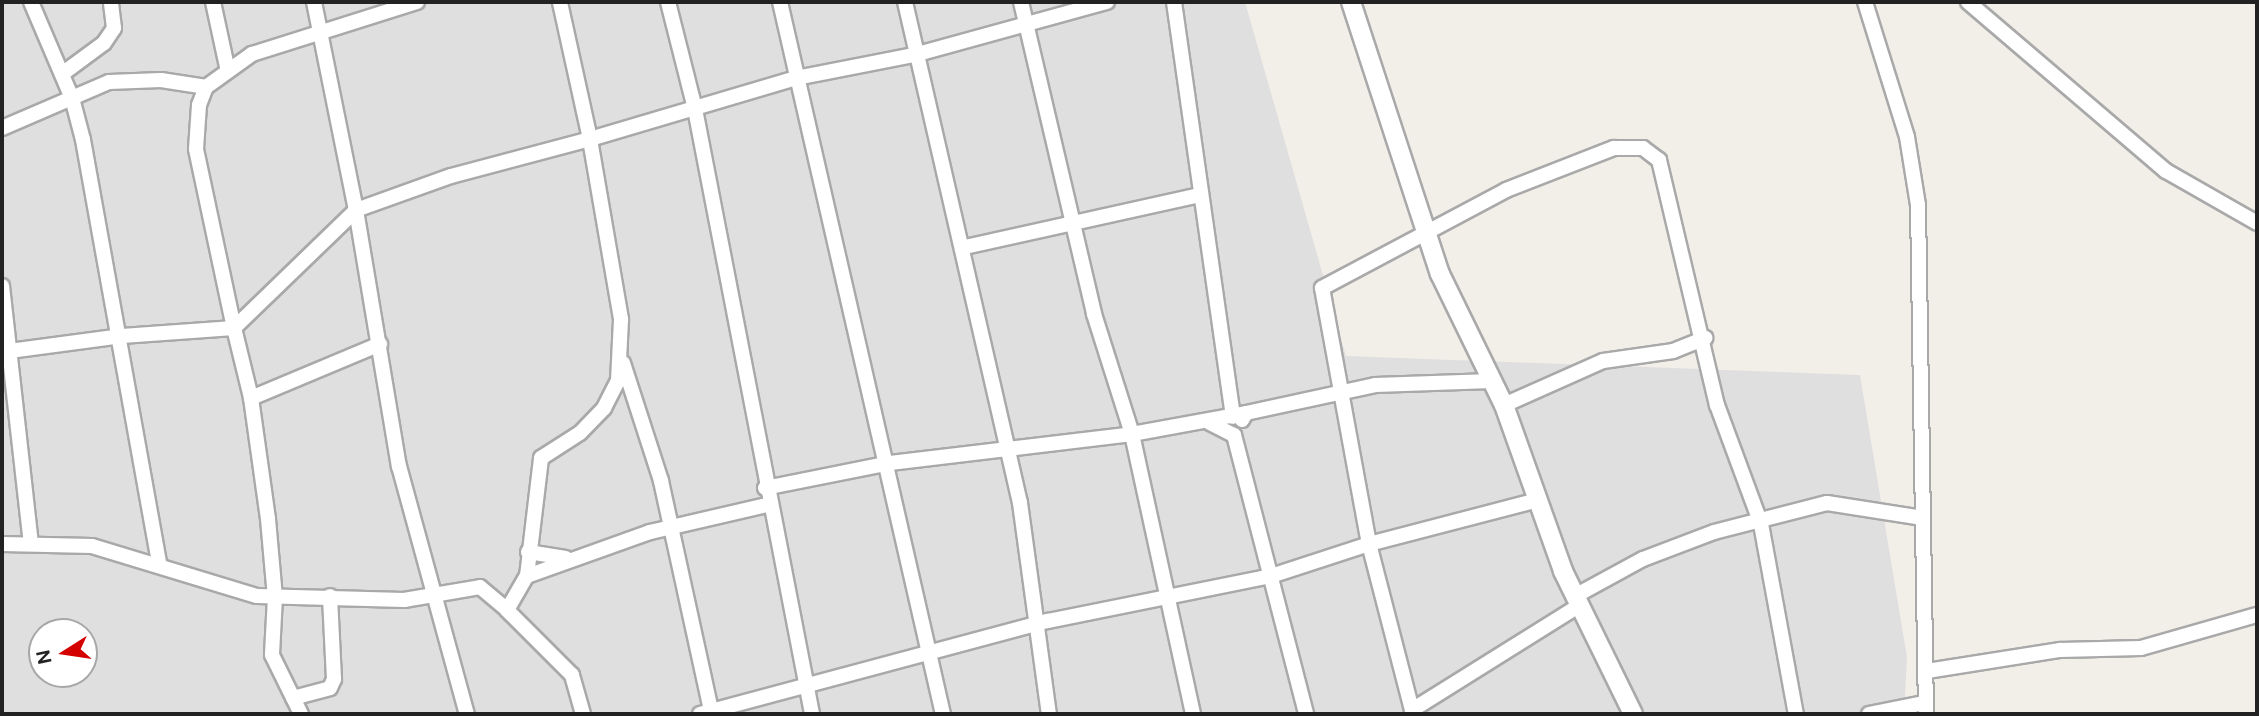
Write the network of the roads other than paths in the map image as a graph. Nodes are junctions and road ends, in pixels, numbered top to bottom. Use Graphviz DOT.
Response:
graph roads {
  1 [pos="32,2"];
  2 [pos="111,2"];
  3 [pos="213,2"];
  4 [pos="314,2"];
  5 [pos="417,2"];
  6 [pos="559,2"];
  7 [pos="668,2"];
  8 [pos="780,2"];
  9 [pos="905,2"];
  10 [pos="1021,2"];
  11 [pos="1107,2"];
  12 [pos="1174,2"];
  13 [pos="1351,2"];
  14 [pos="1864,2"];
  15 [pos="1968,2"];
  16 [pos="1027,26"];
  17 [pos="320,32"];
  18 [pos="918,54"];
  19 [pos="227,67"];
  20 [pos="62,74"];
  21 [pos="796,78"];
  22 [pos="206,87"];
  23 [pos="72,99"];
  24 [pos="695,109"];
  25 [pos="2,128"];
  26 [pos="590,139"];
  27 [pos="1200,195"];
  28 [pos="356,210"];
  29 [pos="1072,222"];
  30 [pos="2257,223"];
  31 [pos="1426,236"];
  32 [pos="965,247"];
  33 [pos="2,286"];
  34 [pos="234,328"];
  35 [pos="122,336"];
  36 [pos="1705,338"];
  37 [pos="380,344"];
  38 [pos="7,352"];
  39 [pos="622,358"];
  40 [pos="1492,381"];
  41 [pos="1340,394"];
  42 [pos="251,398"];
  43 [pos="1504,405"];
  44 [pos="1240,415"];
  45 [pos="1210,423"];
  46 [pos="1132,434"];
  47 [pos="1234,435"];
  48 [pos="1008,448"];
  49 [pos="890,463"];
  50 [pos="765,488"];
  51 [pos="1538,500"];
  52 [pos="767,505"];
  53 [pos="1923,518"];
  54 [pos="1761,524"];
  55 [pos="672,526"];
  56 [pos="31,543"];
  57 [pos="2,544"];
  58 [pos="1369,544"];
  59 [pos="528,552"];
  60 [pos="566,558"];
  61 [pos="159,564"];
  62 [pos="527,576"];
  63 [pos="1271,576"];
  64 [pos="330,596"];
  65 [pos="275,597"];
  66 [pos="437,598"];
  67 [pos="1167,601"];
  68 [pos="1577,601"];
  69 [pos="507,610"];
  70 [pos="2257,615"];
  71 [pos="1040,623"];
  72 [pos="930,654"];
  73 [pos="1927,671"];
  74 [pos="807,685"];
  75 [pos="293,698"];
  76 [pos="1925,708"];
  77 [pos="1412,712"];
  78 [pos="708,713"];
  79 [pos="301,714"];
  80 [pos="467,714"];
  81 [pos="583,714"];
  82 [pos="812,714"];
  83 [pos="943,714"];
  84 [pos="1049,714"];
  85 [pos="1193,714"];
  86 [pos="1306,714"];
  87 [pos="1633,714"];
  88 [pos="1796,714"];
  89 [pos="1869,714"];
  1 -- 20 [label="street"];
  2 -- 20 [label="street"];
  3 -- 19 [label="street"];
  4 -- 17 [label="street"];
  5 -- 17 [label="street"];
  6 -- 26 [label="street"];
  7 -- 24 [label="street"];
  8 -- 21 [label="street"];
  9 -- 18 [label="street"];
  10 -- 16 [label="street"];
  11 -- 16 [label="street"];
  12 -- 27 [label="street"];
  13 -- 31 [label="street"];
  14 -- 53 [label="street"];
  15 -- 30 [label="street"];
  16 -- 18 [label="street"];
  16 -- 29 [label="street"];
  17 -- 19 [label="street"];
  17 -- 28 [label="street"];
  18 -- 21 [label="street"];
  18 -- 32 [label="street"];
  19 -- 22 [label="street"];
  20 -- 23 [label="street"];
  21 -- 24 [label="street"];
  21 -- 49 [label="street"];
  22 -- 23 [label="street"];
  22 -- 34 [label="street"];
  23 -- 25 [label="street"];
  23 -- 35 [label="street"];
  24 -- 26 [label="street"];
  24 -- 50 [label="street"];
  26 -- 28 [label="street"];
  26 -- 39 [label="street"];
  27 -- 29 [label="street"];
  27 -- 44 [label="street"];
  28 -- 34 [label="street"];
  28 -- 37 [label="street"];
  29 -- 32 [label="street"];
  29 -- 46 [label="street"];
  31 -- 36 [label="street"];
  31 -- 40 [label="street"];
  31 -- 41 [label="street"];
  32 -- 48 [label="street"];
  33 -- 38 [label="street"];
  34 -- 35 [label="street"];
  34 -- 42 [label="street"];
  35 -- 38 [label="street"];
  35 -- 61 [label="street"];
  36 -- 43 [label="street"];
  36 -- 54 [label="street"];
  37 -- 42 [label="street"];
  37 -- 66 [label="street"];
  38 -- 56 [label="street"];
  39 -- 55 [label="street"];
  39 -- 59 [label="street"];
  40 -- 41 [label="street"];
  40 -- 43 [label="street"];
  41 -- 44 [label="street"];
  41 -- 58 [label="street"];
  42 -- 65 [label="street"];
  43 -- 51 [label="street"];
  44 -- 45 [label="street"];
  44 -- 47 [label="street"];
  45 -- 46 [label="street"];
  45 -- 47 [label="street"];
  46 -- 48 [label="street"];
  46 -- 67 [label="street"];
  47 -- 63 [label="street"];
  48 -- 49 [label="street"];
  48 -- 71 [label="street"];
  49 -- 50 [label="street"];
  49 -- 72 [label="street"];
  50 -- 52 [label="street"];
  51 -- 58 [label="street"];
  51 -- 68 [label="street"];
  52 -- 55 [label="street"];
  52 -- 74 [label="street"];
  53 -- 54 [label="street"];
  53 -- 73 [label="street"];
  54 -- 68 [label="street"];
  54 -- 88 [label="street"];
  55 -- 60 [label="street"];
  55 -- 78 [label="street"];
  56 -- 57 [label="street"];
  56 -- 61 [label="street"];
  58 -- 63 [label="street"];
  58 -- 77 [label="street"];
  59 -- 60 [label="street"];
  59 -- 62 [label="street"];
  60 -- 62 [label="street"];
  61 -- 65 [label="street"];
  62 -- 69 [label="street"];
  63 -- 67 [label="street"];
  63 -- 86 [label="street"];
  64 -- 65 [label="street"];
  64 -- 66 [label="street"];
  64 -- 75 [label="street"];
  65 -- 75 [label="street"];
  66 -- 69 [label="street"];
  66 -- 80 [label="street"];
  67 -- 71 [label="street"];
  67 -- 85 [label="street"];
  68 -- 77 [label="street"];
  68 -- 87 [label="street"];
  69 -- 81 [label="street"];
  70 -- 73 [label="street"];
  71 -- 72 [label="street"];
  71 -- 84 [label="street"];
  72 -- 74 [label="street"];
  72 -- 83 [label="street"];
  73 -- 76 [label="street"];
  74 -- 78 [label="street"];
  74 -- 82 [label="street"];
  75 -- 79 [label="street"];
  76 -- 89 [label="street"];
}
